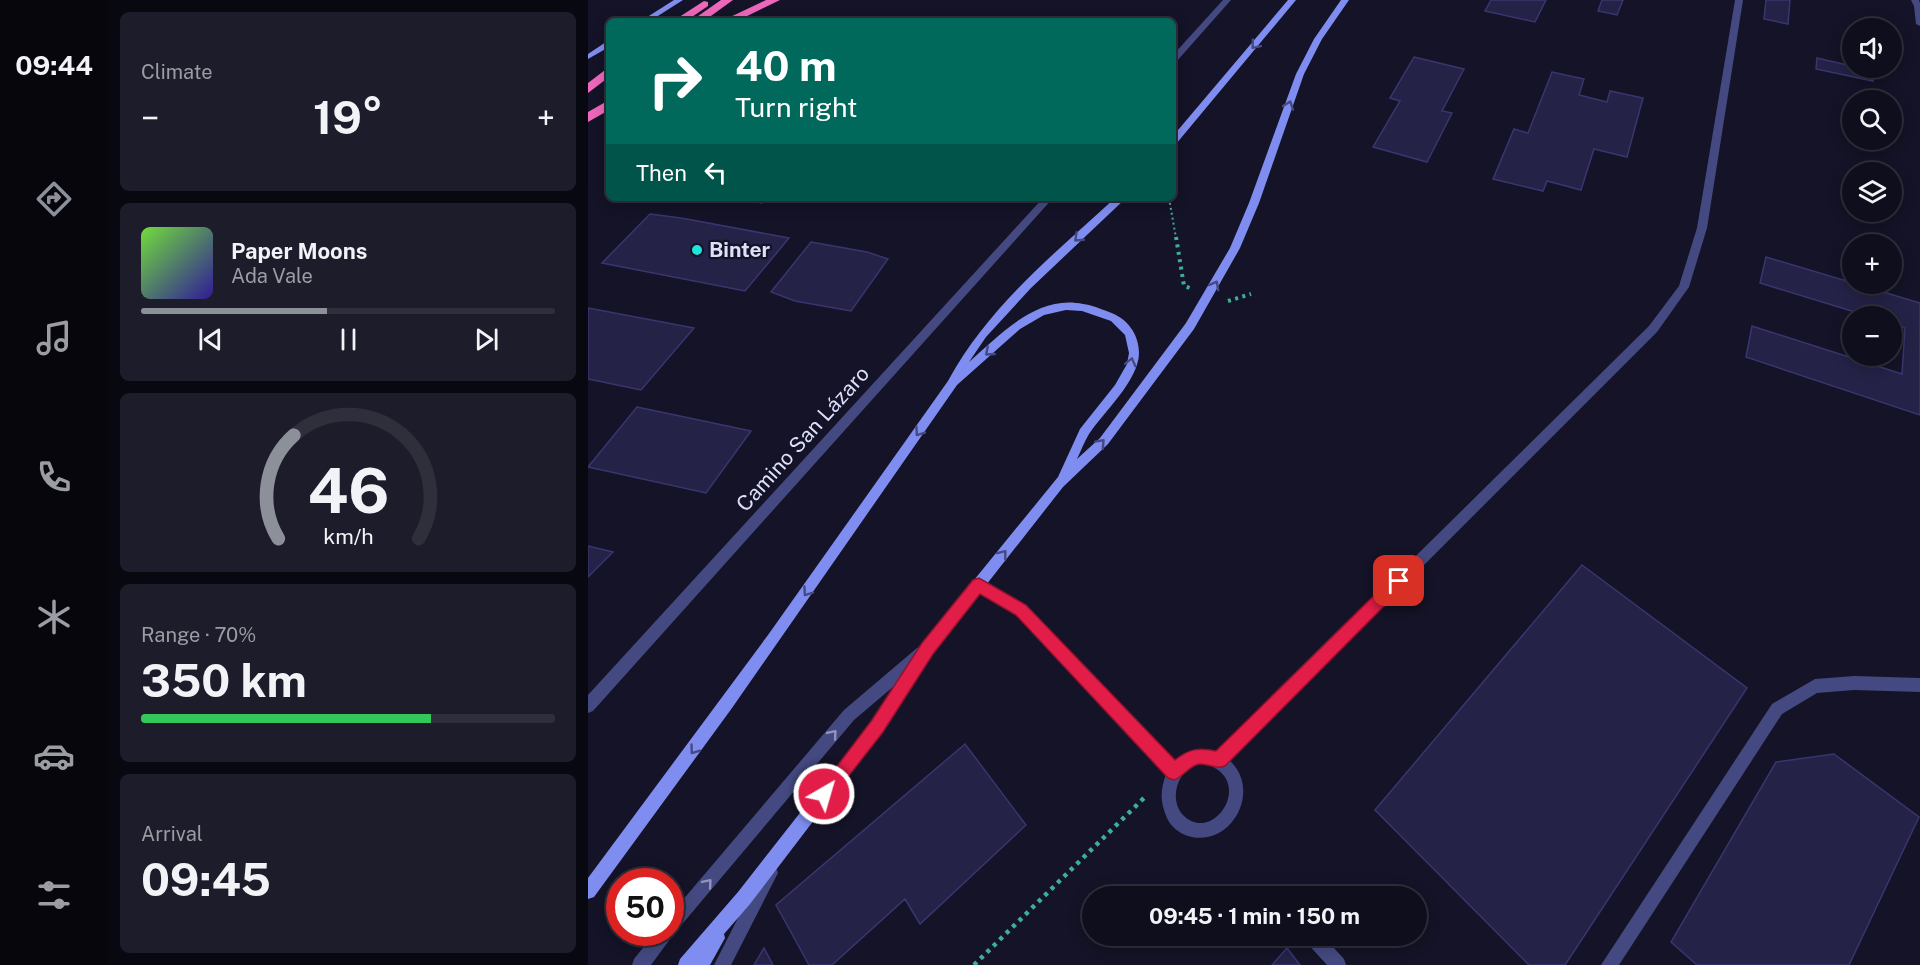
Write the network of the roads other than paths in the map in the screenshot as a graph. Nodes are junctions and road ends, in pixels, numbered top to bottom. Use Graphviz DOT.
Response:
graph roads {
  1 [pos="679,0"];
  2 [pos="710,0"];
  3 [pos="728,0"];
  4 [pos="760,0"];
  5 [pos="775,0"];
  6 [pos="1227,0"];
  7 [pos="1292,0"];
  8 [pos="1345,0"];
  9 [pos="1739,0"];
  10 [pos="1915,0"];
  11 [pos="650,18"];
  12 [pos="683,18"];
  13 [pos="701,18"];
  14 [pos="734,18"];
  15 [pos="735,18"];
  16 [pos="1920,24"];
  17 [pos="606,46"];
  18 [pos="588,57"];
  19 [pos="1176,57"];
  20 [pos="606,74"];
  21 [pos="606,79"];
  22 [pos="588,89"];
  23 [pos="606,106"];
  24 [pos="588,118"];
  25 [pos="1176,138"];
  26 [pos="1045,201"];
  27 [pos="1118,201"];
  28 [pos="952,384"];
  29 [pos="1059,483"];
  30 [pos="979,585"];
  31 [pos="927,649"];
  32 [pos="1920,685"];
  33 [pos="588,706"];
  34 [pos="1219,760"];
  35 [pos="1173,771"];
  36 [pos="784,846"];
  37 [pos="588,891"];
  38 [pos="744,898"];
  39 [pos="684,911"];
  40 [pos="655,946"];
  41 [pos="1321,946"];
  42 [pos="640,965"];
  43 [pos="686,965"];
  44 [pos="700,965"];
  45 [pos="722,965"];
  46 [pos="1338,965"];
  47 [pos="1610,965"];
  1 -- 11 [label="main road"];
  2 -- 12 [label="highway"];
  3 -- 13 [label="highway"];
  4 -- 14 [label="highway"];
  5 -- 15 [label="highway"];
  6 -- 19 [label="street"];
  7 -- 25 [label="main road, one-way"];
  29 -- 8 [label="main road, one-way"];
  9 -- 34 [label="street"];
  10 -- 16 [label="street"];
  17 -- 18 [label="main road"];
  20 -- 22 [label="highway"];
  21 -- 22 [label="highway"];
  23 -- 24 [label="highway"];
  26 -- 33 [label="street, Camino San Lázaro"];
  27 -- 28 [label="main road, one-way"];
  29 -- 28 [label="main road, one-way"];
  28 -- 37 [label="main road, one-way"];
  30 -- 29 [label="main road, one-way"];
  30 -- 31 [label="main road"];
  30 -- 35 [label="street"];
  31 -- 36 [label="main road"];
  39 -- 31 [label="street, one-way"];
  32 -- 47 [label="street"];
  34 -- 35 [label="street"];
  34 -- 35 [label="street"];
  36 -- 38 [label="main road"];
  36 -- 45 [label="street"];
  38 -- 43 [label="main road"];
  38 -- 44 [label="main road"];
  40 -- 42 [label="street"];
  41 -- 46 [label="street"];
}
